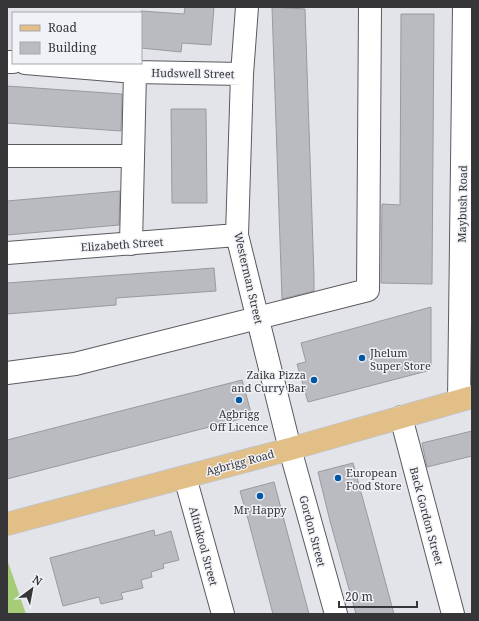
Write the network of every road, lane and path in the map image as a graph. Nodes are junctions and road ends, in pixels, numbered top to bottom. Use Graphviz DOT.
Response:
graph roads {
  1 [pos="247,7"];
  2 [pos="370,7"];
  3 [pos="464,7"];
  4 [pos="37,64"];
  5 [pos="135,72"];
  6 [pos="242,74"];
  7 [pos="7,156"];
  8 [pos="133,156"];
  9 [pos="237,235"];
  10 [pos="131,244"];
  11 [pos="7,253"];
  12 [pos="258,319"];
  13 [pos="7,373"];
  14 [pos="466,398"];
  15 [pos="401,417"];
  16 [pos="290,449"];
  17 [pos="185,477"];
  18 [pos="7,524"];
  19 [pos="223,614"];
  20 [pos="336,614"];
  21 [pos="453,614"];
  1 -- 6 [label="street, Westerman Street"];
  2 -- 12 [label="street"];
  3 -- 14 [label="street, Maybush Road"];
  4 -- 5 [label="street, Hudswell Street"];
  5 -- 6 [label="street, Hudswell Street"];
  5 -- 8 [label="street"];
  6 -- 9 [label="street, Westerman Street"];
  7 -- 8 [label="street"];
  8 -- 10 [label="street"];
  9 -- 10 [label="street, Elizabeth Street"];
  9 -- 12 [label="street, Westerman Street"];
  10 -- 11 [label="street, Elizabeth Street"];
  12 -- 13 [label="street"];
  12 -- 16 [label="street, Westerman Street"];
  14 -- 15 [label="main road, Agbrigg Road"];
  15 -- 16 [label="main road, Agbrigg Road"];
  15 -- 21 [label="street, Back Gordon Street"];
  16 -- 17 [label="main road, Agbrigg Road"];
  16 -- 20 [label="street, Gordon Street"];
  17 -- 18 [label="main road, Agbrigg Road"];
  17 -- 19 [label="street, Altinkool Street"];
}
